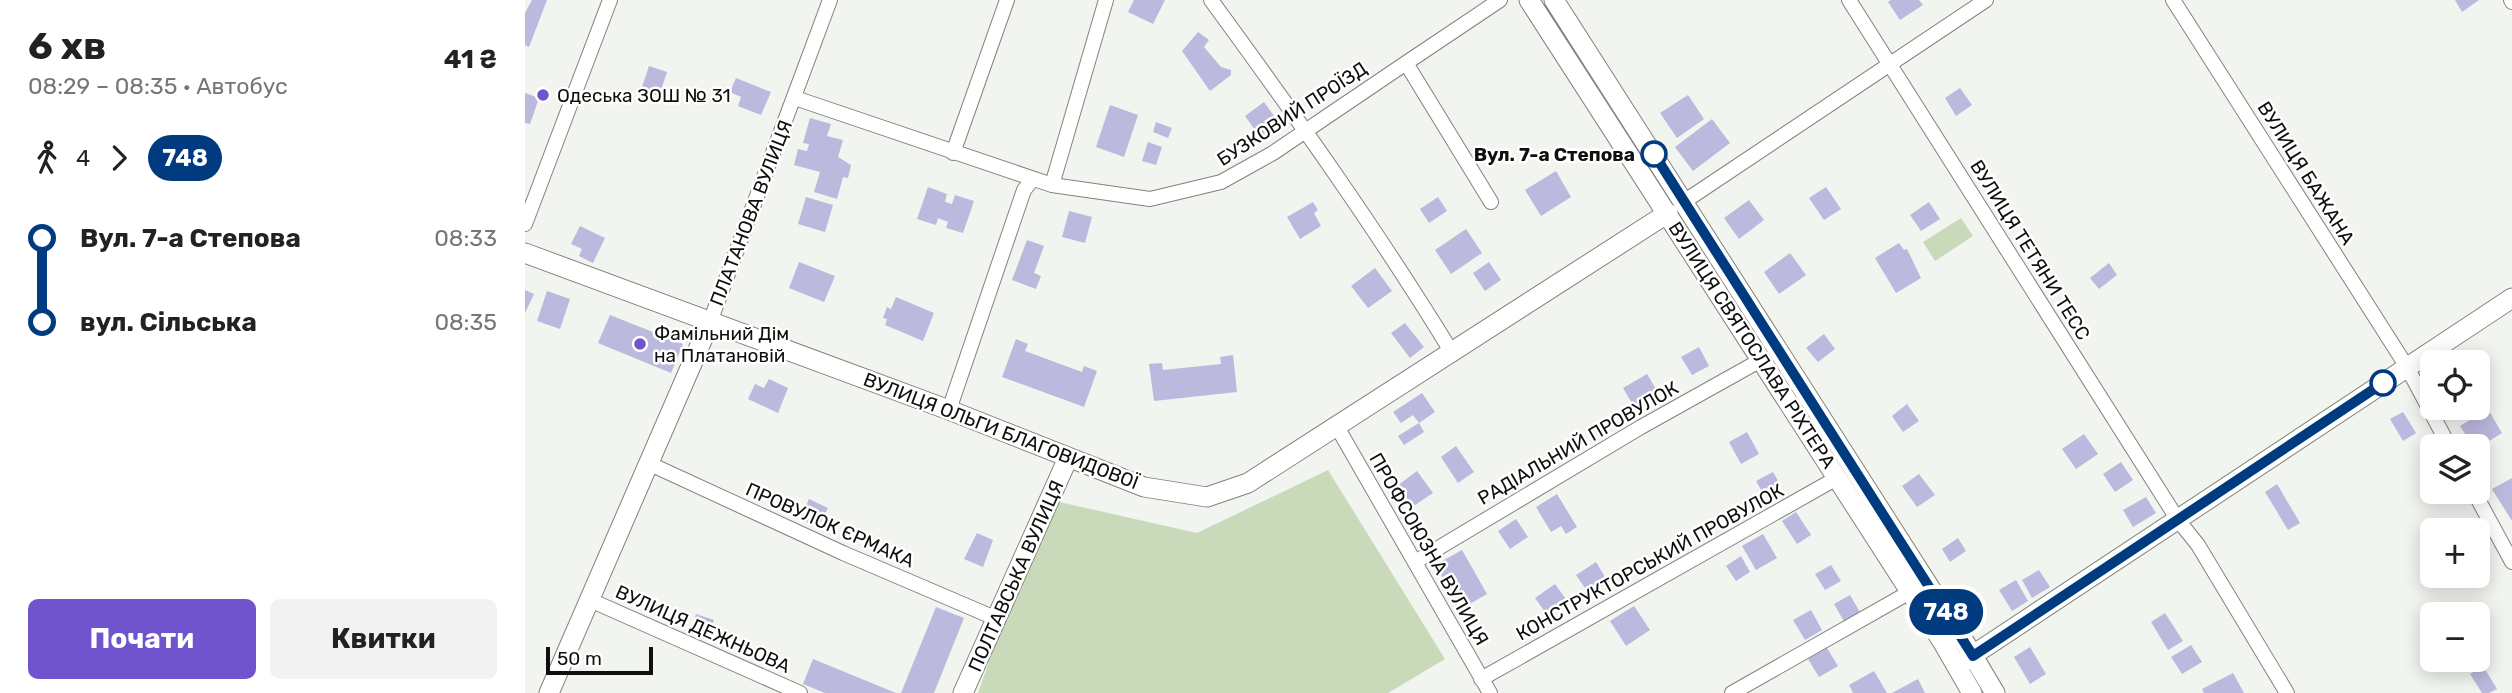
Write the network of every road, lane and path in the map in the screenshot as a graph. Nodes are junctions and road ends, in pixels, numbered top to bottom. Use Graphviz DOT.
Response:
graph roads {
  1 [pos="610,0"];
  2 [pos="830,0"];
  3 [pos="1007,0"];
  4 [pos="1106,0"];
  5 [pos="1211,0"];
  6 [pos="1500,0"];
  7 [pos="1529,0"];
  8 [pos="1554,0"];
  9 [pos="1849,0"];
  10 [pos="1986,0"];
  11 [pos="2173,0"];
  12 [pos="1406,63"];
  13 [pos="1890,64"];
  14 [pos="795,98"];
  15 [pos="1306,130"];
  16 [pos="953,152"];
  17 [pos="1033,179"];
  18 [pos="1052,185"];
  19 [pos="1685,201"];
  20 [pos="1491,202"];
  21 [pos="1668,213"];
  22 [pos="525,224"];
  23 [pos="525,253"];
  24 [pos="2512,298"];
  25 [pos="709,323"];
  26 [pos="1451,351"];
  27 [pos="1761,360"];
  28 [pos="2407,367"];
  29 [pos="949,410"];
  30 [pos="1335,425"];
  31 [pos="2443,434"];
  32 [pos="1068,458"];
  33 [pos="650,464"];
  34 [pos="1837,478"];
  35 [pos="2481,504"];
  36 [pos="2178,520"];
  37 [pos="1415,562"];
  38 [pos="2512,562"];
  39 [pos="1910,592"];
  40 [pos="590,600"];
  41 [pos="995,618"];
  42 [pos="1964,660"];
  43 [pos="1481,678"];
  44 [pos="549,693"];
  45 [pos="800,693"];
  46 [pos="963,693"];
  47 [pos="1490,693"];
  48 [pos="1732,693"];
  49 [pos="1972,693"];
  50 [pos="1995,693"];
  51 [pos="2287,693"];
  1 -- 22 [label="street"];
  2 -- 14 [label="street, ПЛАТАНОВА ВУЛИЦЯ"];
  3 -- 16 [label="street"];
  4 -- 18 [label="street"];
  5 -- 15 [label="street"];
  6 -- 12 [label="street, БУЗКОВИЙ ПРОЇЗД"];
  7 -- 21 [label="street, ВУЛИЦЯ СВЯТОСЛАВА РІХТЕРА"];
  8 -- 19 [label="street, ВУЛИЦЯ СВЯТОСЛАВА РІХТЕРА"];
  9 -- 13 [label="street, ВУЛИЦЯ ТЕТЯНИ ТЕСС"];
  10 -- 13 [label="street"];
  11 -- 28 [label="street, ВУЛИЦЯ БАЖАНА"];
  12 -- 15 [label="street, БУЗКОВИЙ ПРОЇЗД"];
  12 -- 20 [label="street"];
  13 -- 19 [label="street"];
  13 -- 36 [label="street, ВУЛИЦЯ ТЕТЯНИ ТЕСС"];
  14 -- 16 [label="street, БУЗКОВИЙ ПРОЇЗД"];
  14 -- 25 [label="street, ПЛАТАНОВА ВУЛИЦЯ"];
  15 -- 18 [label="street, БУЗКОВИЙ ПРОЇЗД"];
  15 -- 26 [label="street"];
  16 -- 17 [label="street, БУЗКОВИЙ ПРОЇЗД"];
  17 -- 18 [label="street, БУЗКОВИЙ ПРОЇЗД"];
  17 -- 29 [label="street"];
  19 -- 42 [label="street, ВУЛИЦЯ СВЯТОСЛАВА РІХТЕРА"];
  21 -- 26 [label="street, ВУЛИЦЯ ОЛЬГИ БЛАГОВИДОВОЇ"];
  21 -- 27 [label="street, ВУЛИЦЯ СВЯТОСЛАВА РІХТЕРА"];
  23 -- 25 [label="street, ВУЛИЦЯ ОЛЬГИ БЛАГОВИДОВОЇ"];
  24 -- 28 [label="street"];
  25 -- 29 [label="street, ВУЛИЦЯ ОЛЬГИ БЛАГОВИДОВОЇ"];
  25 -- 33 [label="street, ПЛАТАНОВА ВУЛИЦЯ"];
  26 -- 30 [label="street, ВУЛИЦЯ ОЛЬГИ БЛАГОВИДОВОЇ"];
  27 -- 34 [label="street, ВУЛИЦЯ СВЯТОСЛАВА РІХТЕРА"];
  27 -- 37 [label="street, РАДІАЛЬНИЙ ПРОВУЛОК"];
  28 -- 31 [label="street, ВУЛИЦЯ БАЖАНА"];
  28 -- 36 [label="street"];
  29 -- 32 [label="street, ВУЛИЦЯ ОЛЬГИ БЛАГОВИДОВОЇ"];
  30 -- 32 [label="street, ВУЛИЦЯ ОЛЬГИ БЛАГОВИДОВОЇ"];
  30 -- 37 [label="street, ПРОФСОЮЗНА ВУЛИЦЯ"];
  32 -- 41 [label="street, ПОЛТАВСЬКА ВУЛИЦЯ"];
  33 -- 40 [label="street, ПЛАТАНОВА ВУЛИЦЯ"];
  33 -- 41 [label="street, ПРОВУЛОК ЄРМАКА"];
  34 -- 39 [label="street, ВУЛИЦЯ СВЯТОСЛАВА РІХТЕРА"];
  34 -- 43 [label="street, КОНСТРУКТОРСЬКИЙ ПРОВУЛОК"];
  35 -- 38 [label="street"];
  36 -- 42 [label="street"];
  36 -- 51 [label="street, ВУЛИЦЯ ТЕТЯНИ ТЕСС"];
  37 -- 43 [label="street, ПРОФСОЮЗНА ВУЛИЦЯ"];
  39 -- 42 [label="street, ВУЛИЦЯ СВЯТОСЛАВА РІХТЕРА"];
  39 -- 48 [label="street"];
  40 -- 44 [label="street, ПЛАТАНОВА ВУЛИЦЯ"];
  40 -- 45 [label="street, ВУЛИЦЯ ДЕЖНЬОВА"];
  41 -- 46 [label="street, ПОЛТАВСЬКА ВУЛИЦЯ"];
  42 -- 49 [label="street, ВУЛИЦЯ СВЯТОСЛАВА РІХТЕРА"];
  42 -- 50 [label="street, ВУЛИЦЯ СВЯТОСЛАВА РІХТЕРА"];
  43 -- 47 [label="street, ПРОФСОЮЗНА ВУЛИЦЯ"];
}
